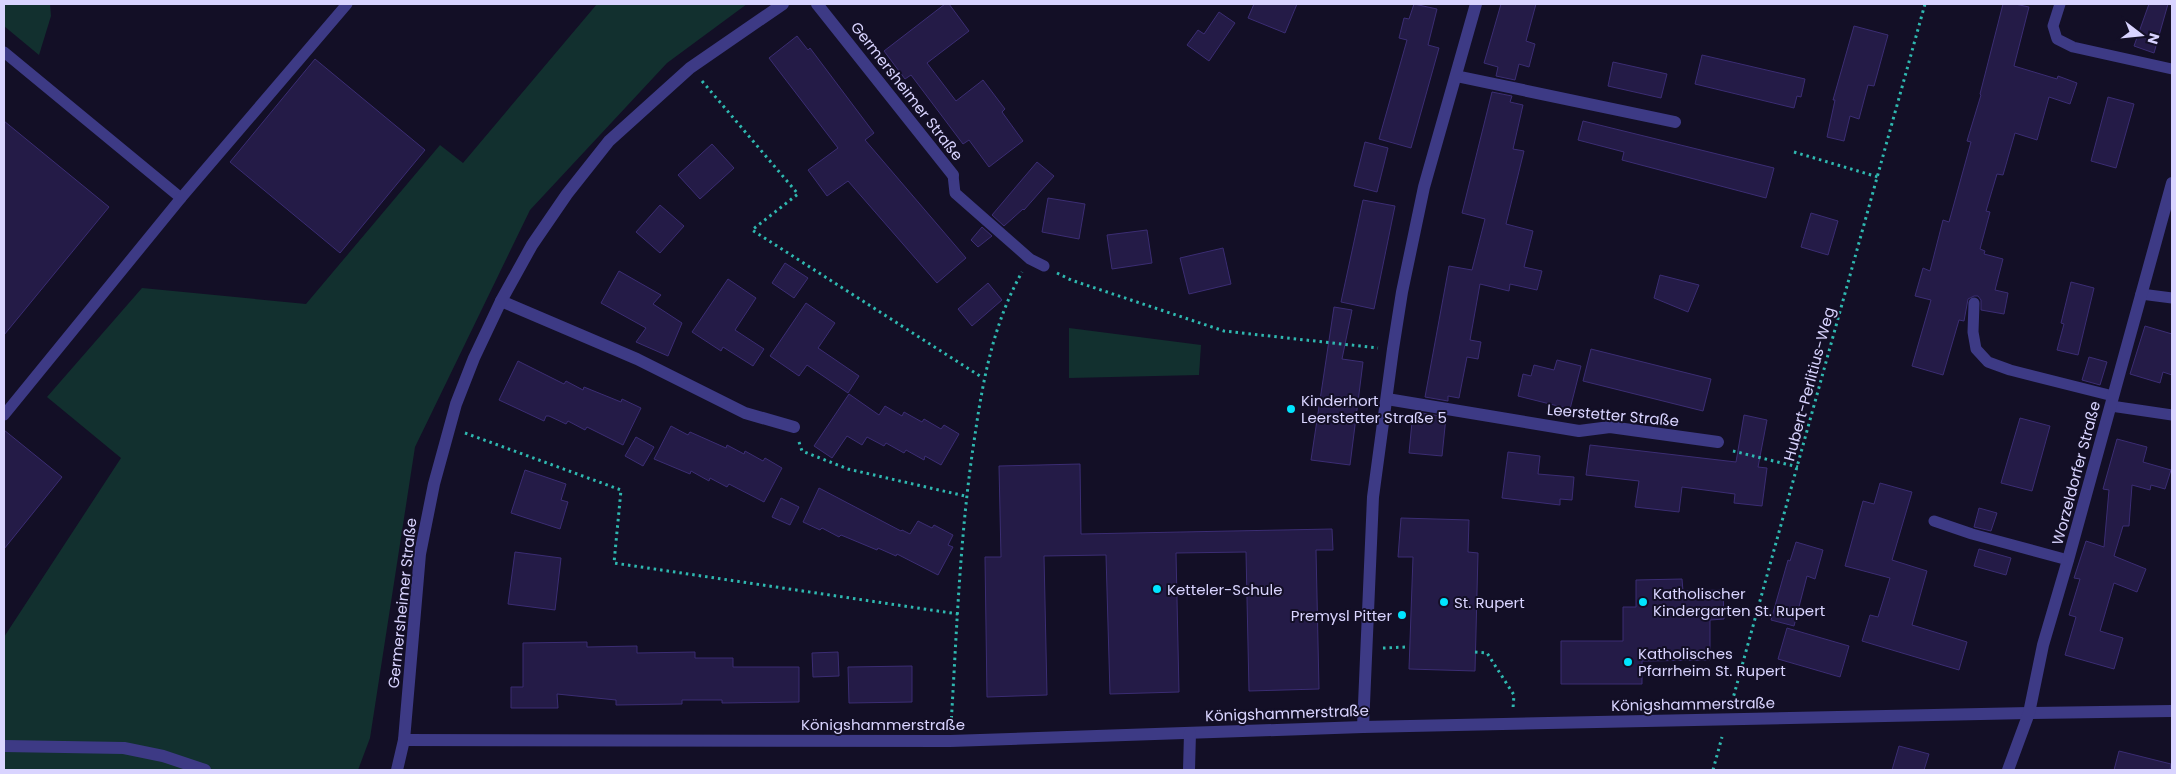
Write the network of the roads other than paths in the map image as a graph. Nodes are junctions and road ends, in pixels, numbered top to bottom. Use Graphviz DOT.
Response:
graph roads {
  1 [pos="347,4"];
  2 [pos="783,4"];
  3 [pos="817,4"];
  4 [pos="1476,4"];
  5 [pos="2060,4"];
  6 [pos="4,52"];
  7 [pos="2172,69"];
  8 [pos="1456,76"];
  9 [pos="1675,122"];
  10 [pos="953,175"];
  11 [pos="2172,183"];
  12 [pos="181,198"];
  13 [pos="1044,266"];
  14 [pos="2141,294"];
  15 [pos="2172,298"];
  16 [pos="501,301"];
  17 [pos="1974,303"];
  18 [pos="1386,399"];
  19 [pos="2112,401"];
  20 [pos="2172,414"];
  21 [pos="4,415"];
  22 [pos="794,427"];
  23 [pos="1718,442"];
  24 [pos="1934,521"];
  25 [pos="2068,560"];
  26 [pos="2172,711"];
  27 [pos="2029,712"];
  28 [pos="1363,727"];
  29 [pos="1190,733"];
  30 [pos="404,740"];
  31 [pos="4,746"];
  32 [pos="204,770"];
  33 [pos="397,770"];
  34 [pos="1189,770"];
  35 [pos="2008,770"];
  1 -- 12 [label="lane"];
  2 -- 16 [label="street, Germersheimer Straße"];
  3 -- 10 [label="street, Germersheimer Straße"];
  4 -- 8 [label="street"];
  5 -- 7 [label="lane"];
  6 -- 12 [label="lane"];
  8 -- 9 [label="street"];
  8 -- 18 [label="street"];
  10 -- 13 [label="lane"];
  11 -- 14 [label="street, Worzeldorfer Straße"];
  12 -- 21 [label="lane"];
  14 -- 15 [label="lane"];
  14 -- 19 [label="street, Worzeldorfer Straße"];
  16 -- 22 [label="street"];
  16 -- 30 [label="street, Germersheimer Straße"];
  17 -- 19 [label="lane"];
  18 -- 23 [label="street, Leerstetter Straße"];
  18 -- 28 [label="street"];
  19 -- 20 [label="lane"];
  19 -- 25 [label="street, Worzeldorfer Straße"];
  24 -- 25 [label="lane"];
  25 -- 27 [label="street, Worzeldorfer Straße"];
  26 -- 27 [label="street, Königshammerstraße"];
  27 -- 28 [label="street, Königshammerstraße"];
  27 -- 35 [label="street, Worzeldorfer Straße"];
  28 -- 29 [label="street, Königshammerstraße"];
  29 -- 30 [label="street, Königshammerstraße"];
  29 -- 34 [label="street"];
  30 -- 33 [label="street, Germersheimer Straße"];
  31 -- 32 [label="street"];
}
